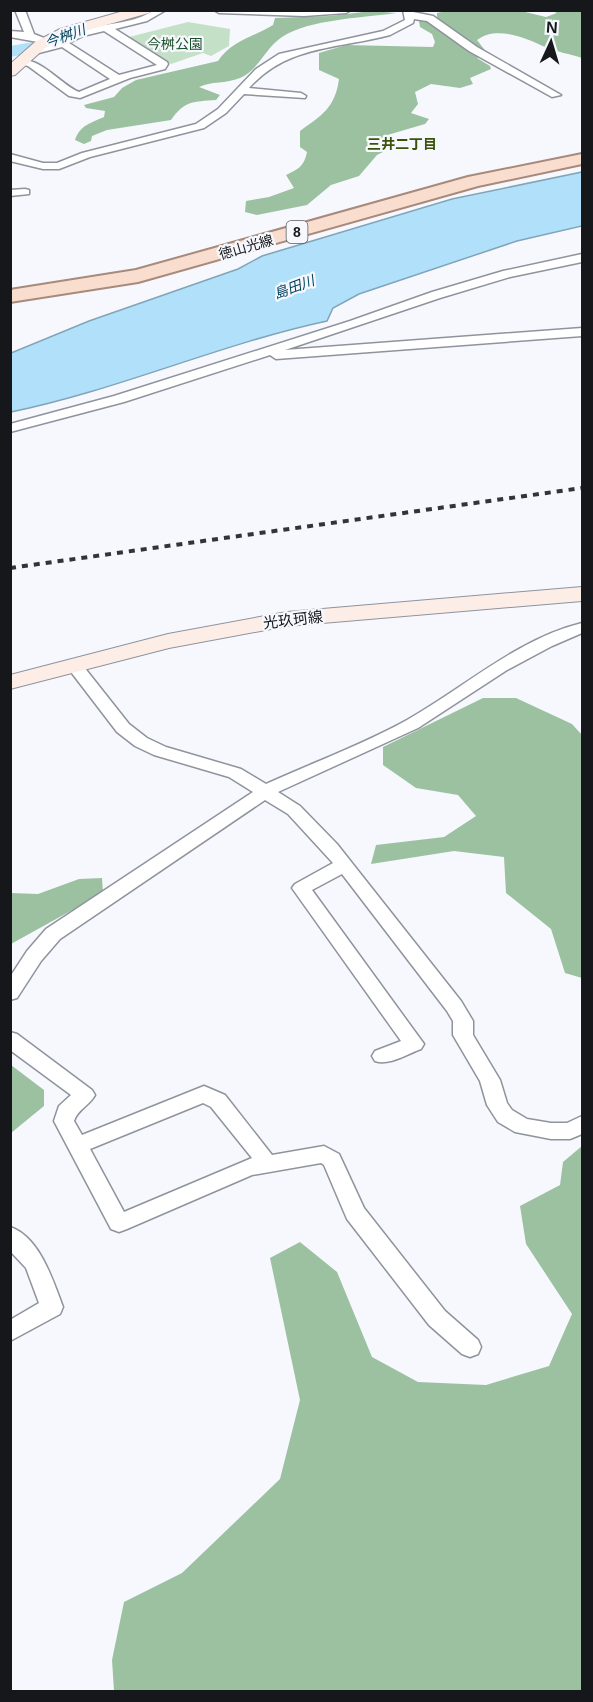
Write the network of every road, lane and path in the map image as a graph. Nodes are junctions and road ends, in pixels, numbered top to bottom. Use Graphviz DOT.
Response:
graph roads {
  1 [pos="20,10"];
  2 [pos="144,10"];
  3 [pos="161,10"];
  4 [pos="219,10"];
  5 [pos="320,10"];
  6 [pos="346,10"];
  7 [pos="408,12"];
  8 [pos="304,14"];
  9 [pos="105,27"];
  10 [pos="10,34"];
  11 [pos="30,36"];
  12 [pos="63,43"];
  13 [pos="40,46"];
  14 [pos="16,67"];
  15 [pos="118,79"];
  16 [pos="240,90"];
  17 [pos="556,95"];
  18 [pos="301,96"];
  19 [pos="10,158"];
  20 [pos="582,159"];
  21 [pos="25,192"];
  22 [pos="10,193"];
  23 [pos="582,258"];
  24 [pos="10,296"];
  25 [pos="582,332"];
  26 [pos="262,352"];
  27 [pos="10,428"];
  28 [pos="582,594"];
  29 [pos="582,628"];
  30 [pos="74,665"];
  31 [pos="10,682"];
  32 [pos="266,791"];
  33 [pos="345,865"];
  34 [pos="10,993"];
  35 [pos="10,1039"];
  36 [pos="382,1056"];
  37 [pos="582,1124"];
  38 [pos="78,1145"];
  39 [pos="263,1164"];
  40 [pos="10,1236"];
  41 [pos="10,1332"];
  42 [pos="470,1347"];
  1 -- 11 [label="street"];
  2 -- 13 [label="main road"];
  3 -- 9 [label="street"];
  4 -- 8 [label="street"];
  5 -- 8 [label="street"];
  6 -- 8 [label="street"];
  7 -- 16 [label="street"];
  7 -- 17 [label="street"];
  9 -- 12 [label="street"];
  9 -- 15 [label="street"];
  10 -- 11 [label="street"];
  11 -- 13 [label="street"];
  12 -- 13 [label="street"];
  12 -- 15 [label="street"];
  13 -- 14 [label="main road"];
  14 -- 15 [label="street"];
  16 -- 18 [label="street"];
  16 -- 19 [label="street"];
  20 -- 24 [label="main road, 徳山光線 / 8"];
  21 -- 22 [label="street"];
  23 -- 26 [label="street"];
  25 -- 26 [label="street"];
  26 -- 27 [label="street"];
  28 -- 30 [label="main road, 光玖珂線"];
  29 -- 32 [label="street"];
  30 -- 31 [label="main road, 光玖珂線"];
  30 -- 32 [label="street"];
  32 -- 33 [label="street"];
  32 -- 34 [label="street"];
  33 -- 36 [label="street"];
  33 -- 37 [label="street"];
  35 -- 38 [label="street"];
  38 -- 39 [label="street"];
  38 -- 39 [label="street"];
  39 -- 42 [label="street"];
  40 -- 41 [label="street"];
}
